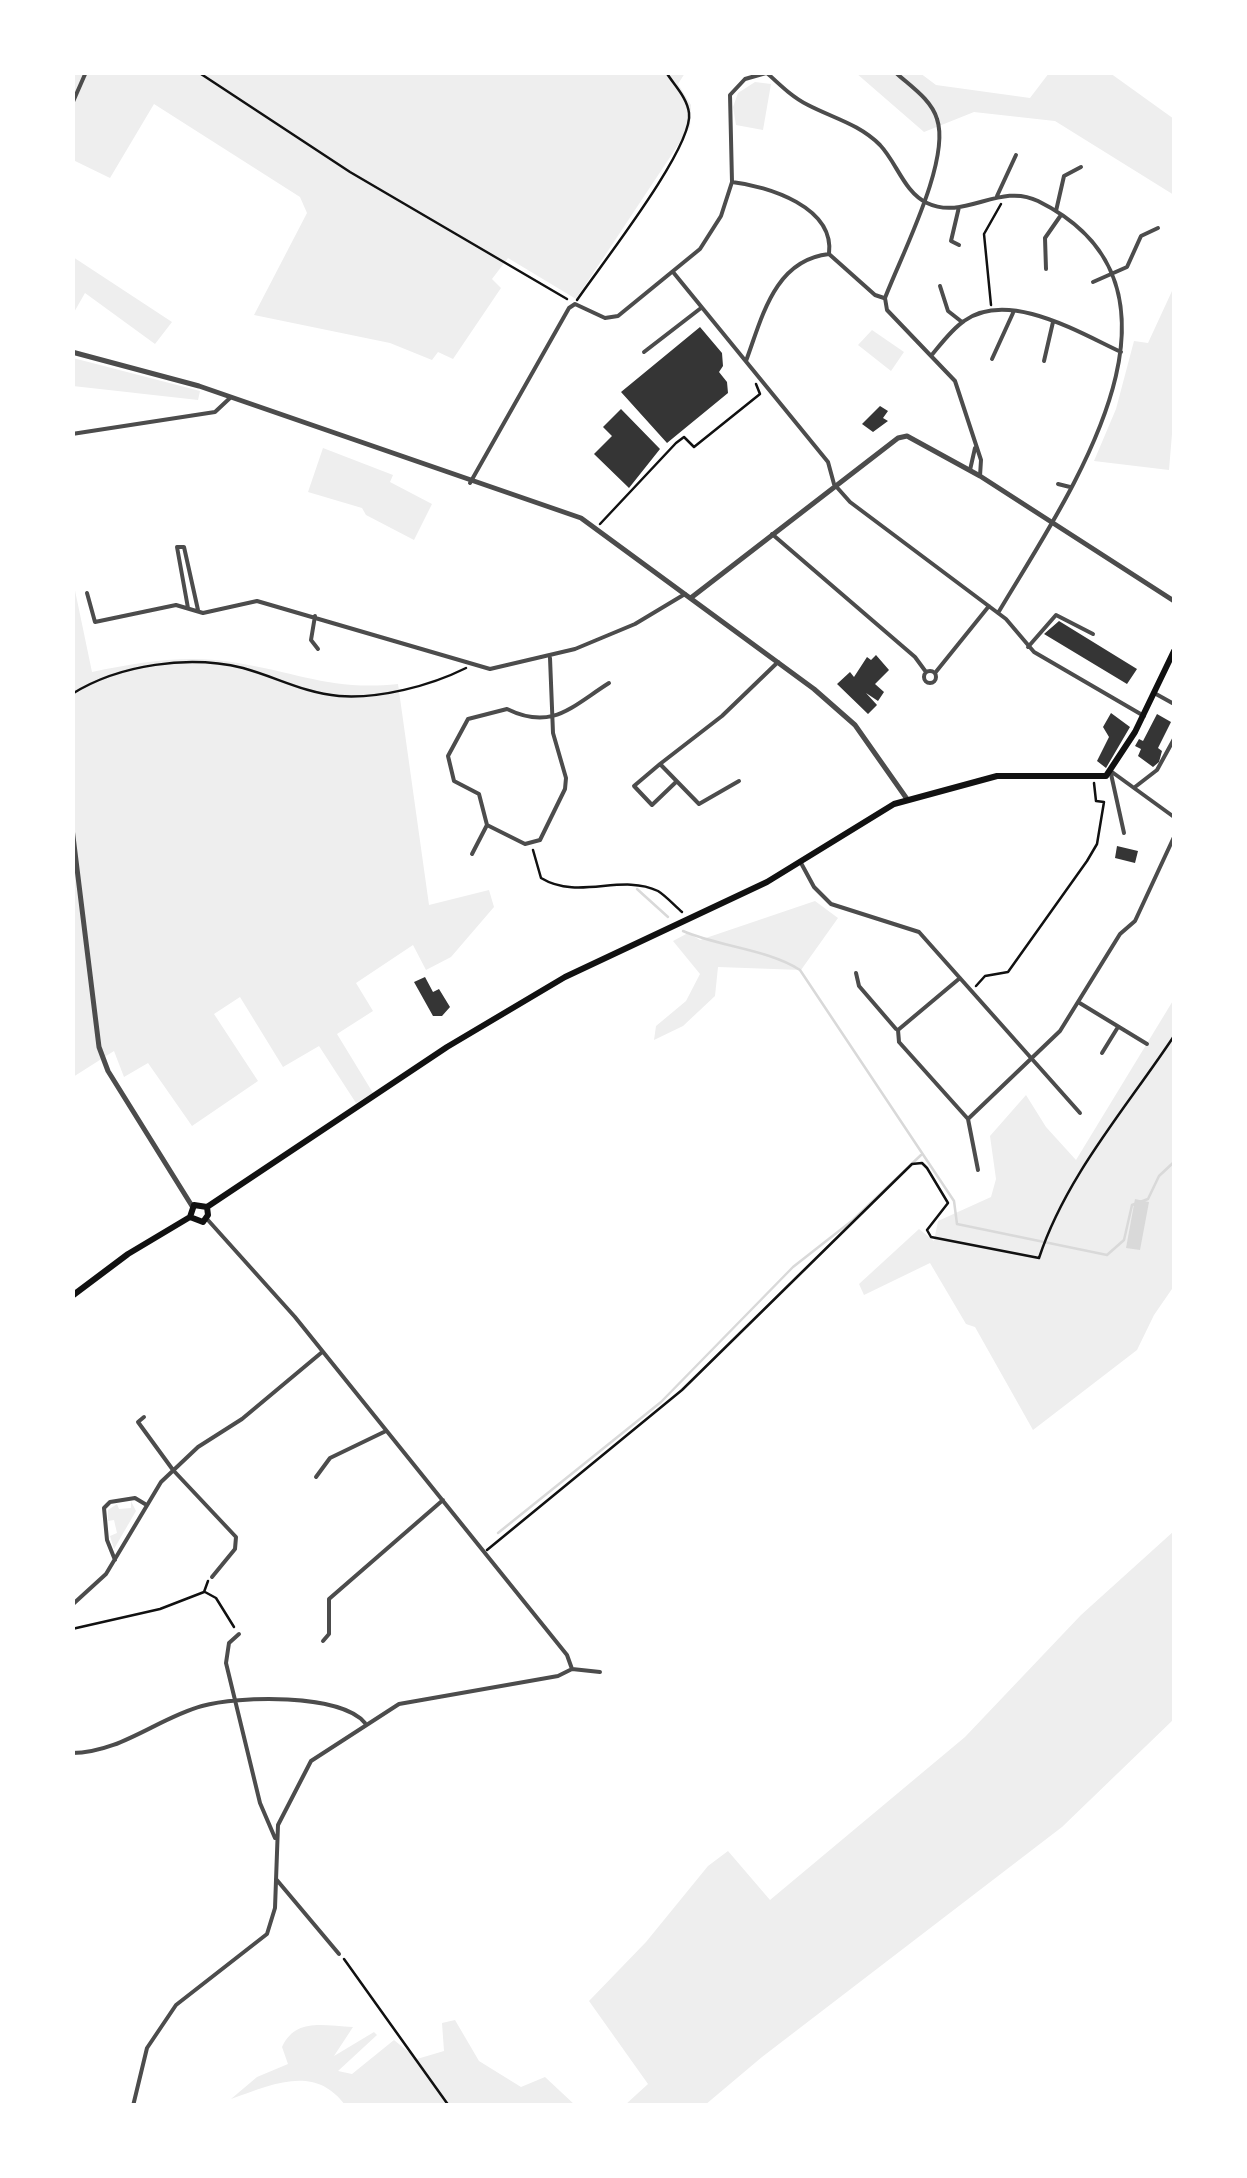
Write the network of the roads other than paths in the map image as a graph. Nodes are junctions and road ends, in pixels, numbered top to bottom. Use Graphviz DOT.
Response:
graph roads {
  1 [pos="86,72"];
  2 [pos="895,72"];
  3 [pos="766,73"];
  4 [pos="72,104"];
  5 [pos="1016,155"];
  6 [pos="1081,167"];
  7 [pos="732,182"];
  8 [pos="1000,195"];
  9 [pos="922,200"];
  10 [pos="959,207"];
  11 [pos="1058,213"];
  12 [pos="1158,228"];
  13 [pos="959,245"];
  14 [pos="830,254"];
  15 [pos="1046,269"];
  16 [pos="673,272"];
  17 [pos="1115,272"];
  18 [pos="1094,282"];
  19 [pos="940,286"];
  20 [pos="885,298"];
  21 [pos="701,308"];
  22 [pos="1014,312"];
  23 [pos="962,322"];
  24 [pos="1053,322"];
  25 [pos="72,352"];
  26 [pos="644,352"];
  27 [pos="1122,352"];
  28 [pos="930,356"];
  29 [pos="992,359"];
  30 [pos="746,361"];
  31 [pos="1044,361"];
  32 [pos="230,398"];
  33 [pos="72,434"];
  34 [pos="976,443"];
  35 [pos="970,470"];
  36 [pos="980,476"];
  37 [pos="470,483"];
  38 [pos="834,484"];
  39 [pos="1058,484"];
  40 [pos="1070,487"];
  41 [pos="1052,522"];
  42 [pos="772,534"];
  43 [pos="86,593"];
  44 [pos="689,595"];
  45 [pos="1174,601"];
  46 [pos="989,606"];
  47 [pos="188,608"];
  48 [pos="198,610"];
  49 [pos="998,613"];
  50 [pos="316,616"];
  51 [pos="1093,634"];
  52 [pos="1028,647"];
  53 [pos="318,648"];
  54 [pos="1174,651"];
  55 [pos="550,657"];
  56 [pos="778,662"];
  57 [pos="926,672"];
  58 [pos="935,673"];
  59 [pos="609,683"];
  60 [pos="1156,694"];
  61 [pos="1174,704"];
  62 [pos="1144,716"];
  63 [pos="552,719"];
  64 [pos="1174,739"];
  65 [pos="660,764"];
  66 [pos="1112,772"];
  67 [pos="739,780"];
  68 [pos="676,782"];
  69 [pos="1135,787"];
  70 [pos="907,800"];
  71 [pos="1174,817"];
  72 [pos="487,825"];
  73 [pos="72,828"];
  74 [pos="1124,833"];
  75 [pos="1174,838"];
  76 [pos="472,854"];
  77 [pos="799,859"];
  78 [pos="856,973"];
  79 [pos="960,978"];
  80 [pos="1078,1002"];
  81 [pos="1118,1026"];
  82 [pos="898,1030"];
  83 [pos="1147,1044"];
  84 [pos="1102,1053"];
  85 [pos="1034,1061"];
  86 [pos="1080,1113"];
  87 [pos="968,1120"];
  88 [pos="978,1170"];
  89 [pos="192,1206"];
  90 [pos="206,1207"];
  91 [pos="190,1217"];
  92 [pos="206,1219"];
  93 [pos="72,1296"];
  94 [pos="321,1352"];
  95 [pos="144,1417"];
  96 [pos="386,1431"];
  97 [pos="173,1470"];
  98 [pos="316,1477"];
  99 [pos="443,1500"];
  100 [pos="145,1504"];
  101 [pos="115,1560"];
  102 [pos="212,1577"];
  103 [pos="72,1606"];
  104 [pos="239,1634"];
  105 [pos="323,1640"];
  106 [pos="572,1669"];
  107 [pos="600,1672"];
  108 [pos="234,1701"];
  109 [pos="365,1723"];
  110 [pos="72,1753"];
  111 [pos="275,1838"];
  112 [pos="276,1878"];
  113 [pos="340,1954"];
  114 [pos="133,2106"];
  1 -- 4 [label="street"];
  2 -- 9 [label="street"];
  3 -- 7 [label="street"];
  3 -- 9 [label="street"];
  5 -- 8 [label="street"];
  6 -- 11 [label="street"];
  7 -- 14 [label="street"];
  7 -- 16 [label="street"];
  8 -- 10 [label="street"];
  8 -- 11 [label="street"];
  9 -- 10 [label="street"];
  9 -- 20 [label="street"];
  10 -- 13 [label="street"];
  11 -- 15 [label="street"];
  11 -- 17 [label="street"];
  12 -- 17 [label="street"];
  14 -- 20 [label="street"];
  14 -- 30 [label="street"];
  16 -- 21 [label="street"];
  16 -- 37 [label="street"];
  17 -- 18 [label="street"];
  17 -- 27 [label="street"];
  19 -- 23 [label="street"];
  20 -- 28 [label="street"];
  21 -- 26 [label="street"];
  21 -- 30 [label="street"];
  22 -- 23 [label="street"];
  22 -- 24 [label="street"];
  22 -- 29 [label="street"];
  23 -- 28 [label="street"];
  24 -- 27 [label="street"];
  24 -- 31 [label="street"];
  25 -- 32 [label="street"];
  27 -- 40 [label="street"];
  28 -- 34 [label="street"];
  30 -- 38 [label="street"];
  32 -- 33 [label="street"];
  32 -- 37 [label="street"];
  34 -- 35 [label="street"];
  34 -- 36 [label="street"];
  35 -- 36 [label="street"];
  35 -- 38 [label="street"];
  36 -- 41 [label="street"];
  37 -- 44 [label="street"];
  38 -- 42 [label="street"];
  38 -- 46 [label="street"];
  39 -- 40 [label="street"];
  40 -- 41 [label="street"];
  41 -- 45 [label="street"];
  41 -- 49 [label="street"];
  42 -- 44 [label="street"];
  42 -- 57 [label="street"];
  43 -- 47 [label="street"];
  44 -- 55 [label="street"];
  44 -- 56 [label="street"];
  46 -- 49 [label="street"];
  46 -- 58 [label="street"];
  47 -- 48 [label="street"];
  47 -- 48 [label="street"];
  48 -- 50 [label="street"];
  49 -- 52 [label="street"];
  50 -- 53 [label="street"];
  50 -- 55 [label="street"];
  51 -- 52 [label="street"];
  52 -- 62 [label="street"];
  54 -- 60 [label="main road"];
  55 -- 63 [label="street"];
  56 -- 65 [label="street"];
  56 -- 70 [label="street"];
  57 -- 58 [label="street"];
  57 -- 58 [label="street"];
  59 -- 63 [label="street"];
  60 -- 61 [label="street"];
  60 -- 62 [label="main road"];
  62 -- 66 [label="main road"];
  63 -- 72 [label="street"];
  63 -- 72 [label="street"];
  64 -- 69 [label="street"];
  65 -- 68 [label="street"];
  65 -- 68 [label="street"];
  66 -- 69 [label="street"];
  66 -- 70 [label="main road"];
  66 -- 74 [label="street"];
  67 -- 68 [label="street"];
  69 -- 71 [label="street"];
  70 -- 77 [label="main road"];
  72 -- 76 [label="street"];
  73 -- 89 [label="street"];
  75 -- 80 [label="street"];
  77 -- 79 [label="street"];
  77 -- 90 [label="main road"];
  78 -- 82 [label="street"];
  79 -- 82 [label="street"];
  79 -- 85 [label="street"];
  80 -- 81 [label="street"];
  80 -- 85 [label="street"];
  81 -- 83 [label="street"];
  81 -- 84 [label="street"];
  82 -- 87 [label="street"];
  85 -- 86 [label="street"];
  85 -- 87 [label="street"];
  87 -- 88 [label="street"];
  89 -- 90 [label="main road"];
  89 -- 91 [label="main road"];
  90 -- 92 [label="main road"];
  91 -- 92 [label="main road"];
  91 -- 93 [label="main road"];
  92 -- 94 [label="street"];
  94 -- 96 [label="street"];
  94 -- 97 [label="street"];
  95 -- 97 [label="street"];
  96 -- 98 [label="street"];
  96 -- 99 [label="street"];
  97 -- 100 [label="street"];
  97 -- 102 [label="street"];
  99 -- 105 [label="street"];
  99 -- 106 [label="street"];
  100 -- 101 [label="street"];
  100 -- 101 [label="street"];
  101 -- 103 [label="street"];
  104 -- 108 [label="street"];
  106 -- 107 [label="street"];
  106 -- 109 [label="street"];
  108 -- 109 [label="street"];
  108 -- 110 [label="street"];
  108 -- 111 [label="street"];
  109 -- 111 [label="street"];
  111 -- 112 [label="street"];
  112 -- 113 [label="street"];
  112 -- 114 [label="street"];
}
